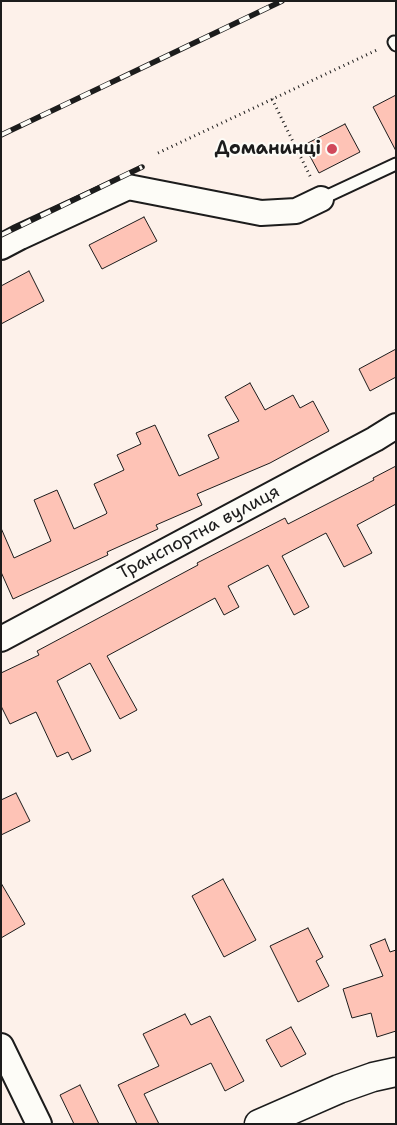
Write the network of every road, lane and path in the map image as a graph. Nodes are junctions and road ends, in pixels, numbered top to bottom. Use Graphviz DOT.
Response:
graph roads {
  1 [pos="395,44"];
  2 [pos="272,99"];
  3 [pos="158,153"];
  4 [pos="396,164"];
  5 [pos="322,199"];
  6 [pos="1,248"];
  7 [pos="396,426"];
  8 [pos="1,638"];
  9 [pos="1,1046"];
  10 [pos="396,1072"];
  11 [pos="39,1124"];
  12 [pos="259,1124"];
  1 -- 2 [label="path"];
  2 -- 3 [label="path"];
  2 -- 5 [label="path"];
  4 -- 5 [label="lane"];
  5 -- 6 [label="street"];
  7 -- 8 [label="street, Транспортна вулиця"];
  9 -- 11 [label="street"];
  10 -- 12 [label="main road"];
}
